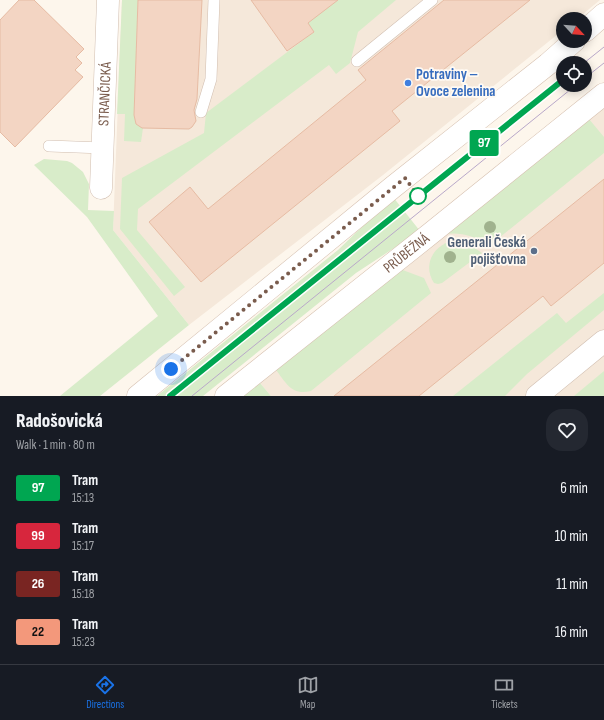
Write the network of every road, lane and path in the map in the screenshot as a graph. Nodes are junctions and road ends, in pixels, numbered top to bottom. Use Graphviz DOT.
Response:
graph roads {
  1 [pos="108,0"];
  2 [pos="214,0"];
  3 [pos="432,0"];
  4 [pos="604,14"];
  5 [pos="592,25"];
  6 [pos="566,48"];
  7 [pos="357,61"];
  8 [pos="604,94"];
  9 [pos="201,112"];
  10 [pos="48,146"];
  11 [pos="103,148"];
  12 [pos="101,188"];
  13 [pos="604,341"];
  14 [pos="138,396"];
  15 [pos="226,396"];
  16 [pos="538,396"];
  1 -- 11 [label="main road, STRANČICKÁ"];
  2 -- 9 [label="lane"];
  3 -- 7 [label="lane"];
  4 -- 5 [label="main road"];
  6 -- 14 [label="main road"];
  8 -- 15 [label="main road, PRŮBĚŽNÁ"];
  10 -- 11 [label="lane"];
  11 -- 12 [label="main road, STRANČICKÁ"];
  13 -- 16 [label="main road"];
}
